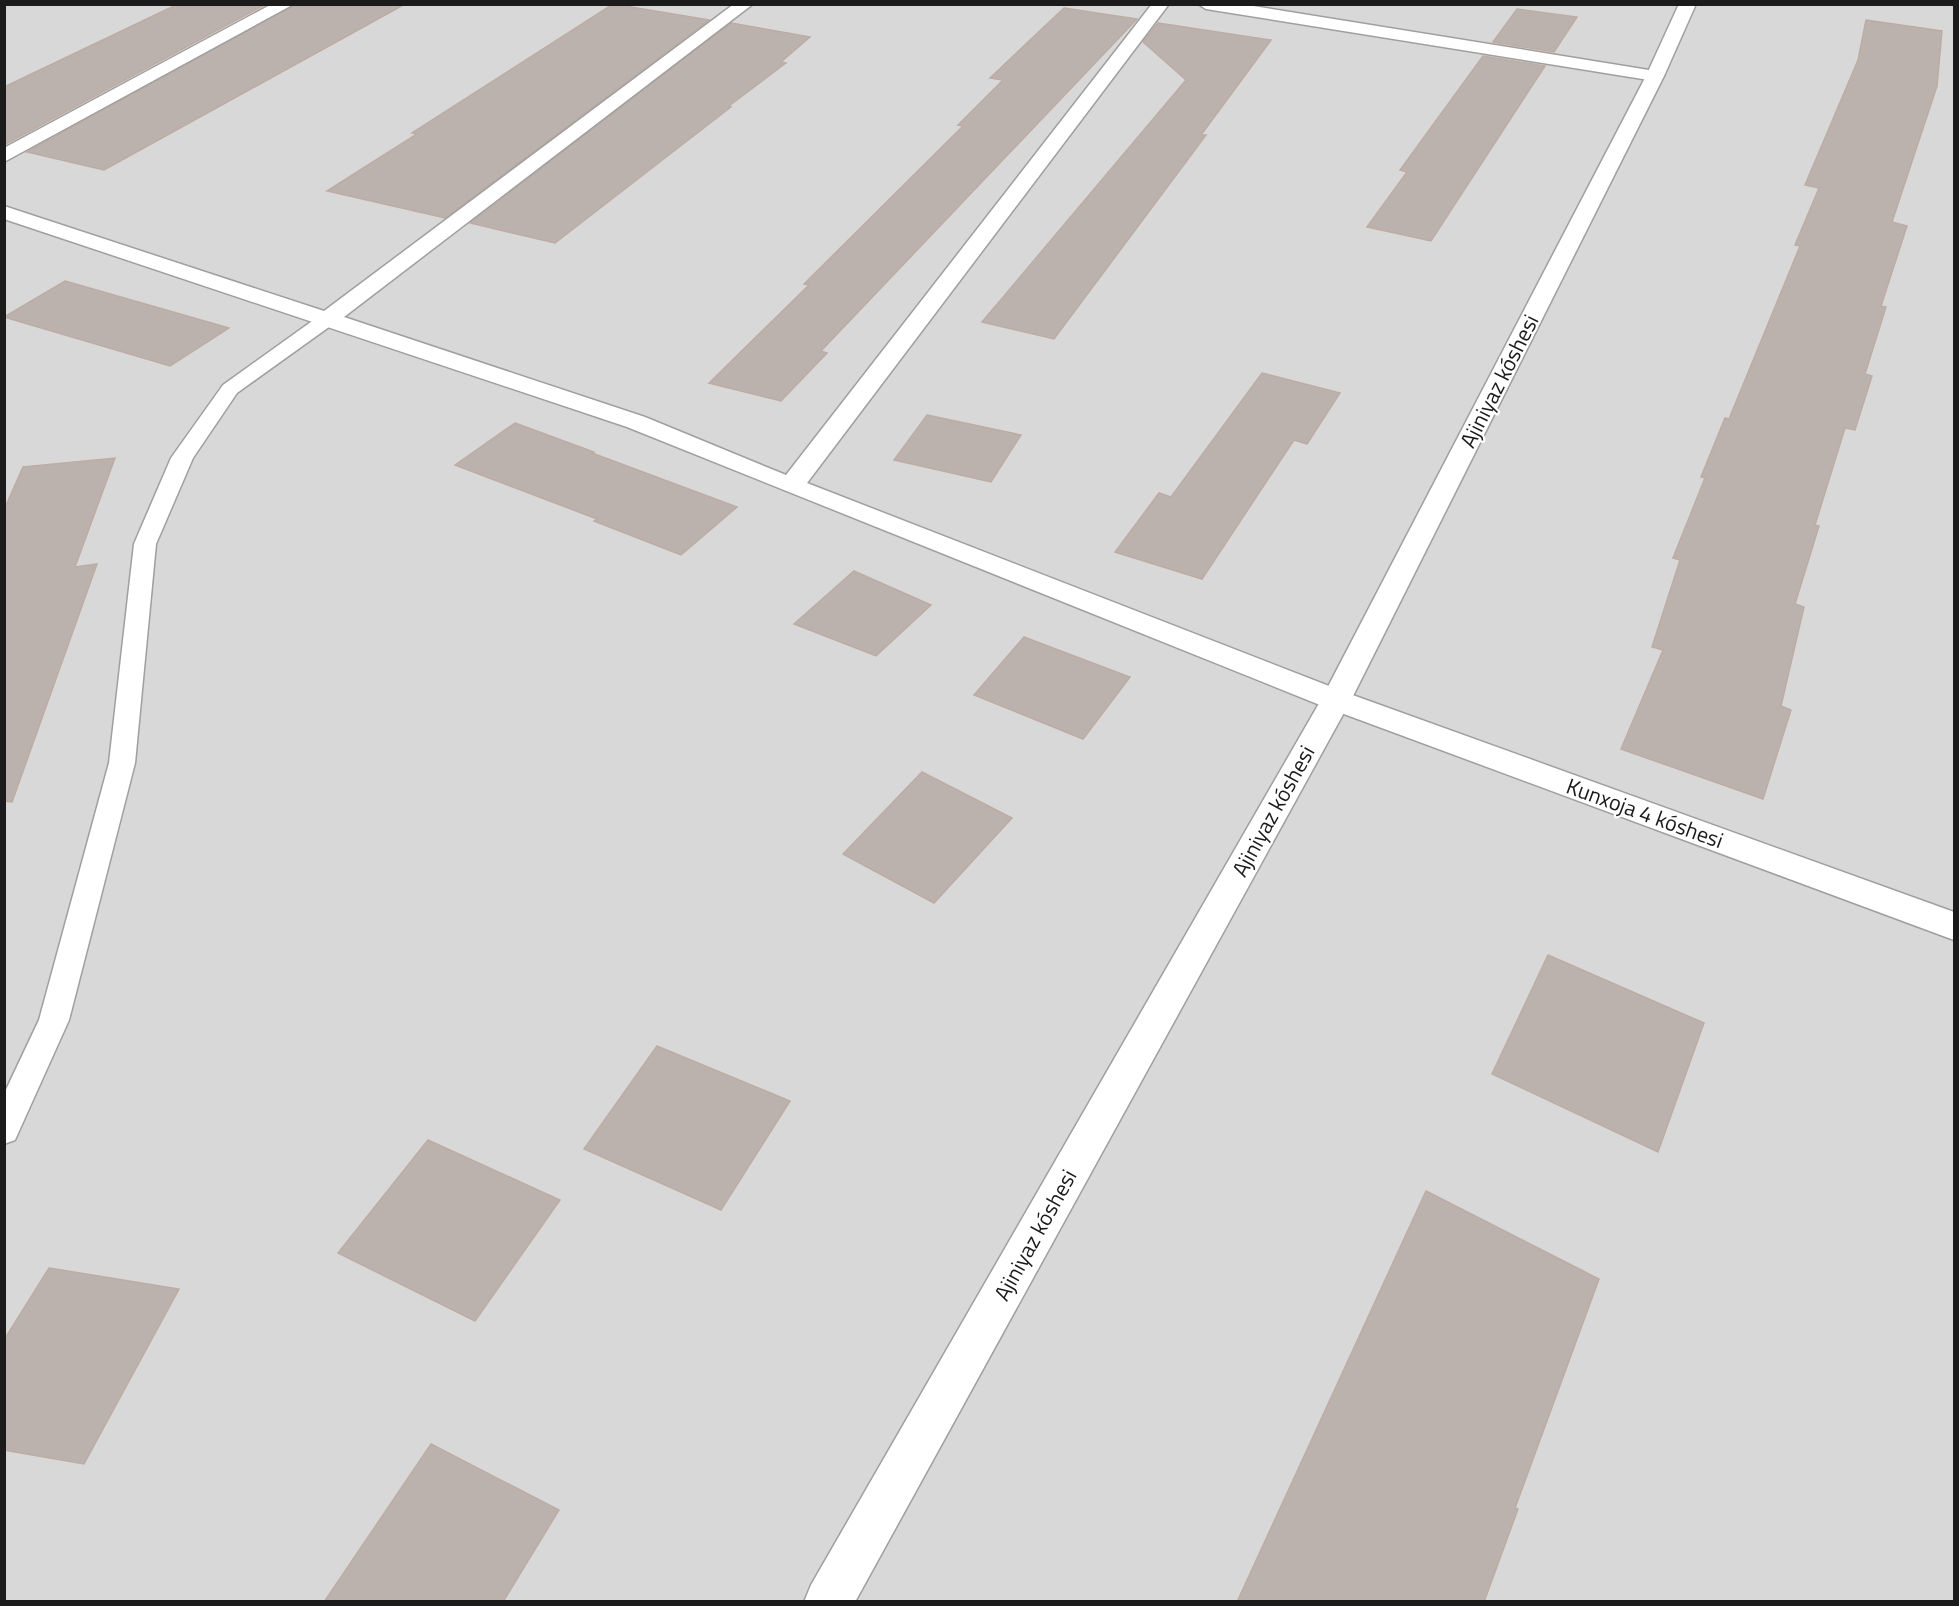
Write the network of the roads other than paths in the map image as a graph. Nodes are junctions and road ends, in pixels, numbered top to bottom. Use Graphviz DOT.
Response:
graph roads {
  1 [pos="286,4"];
  2 [pos="745,4"];
  3 [pos="1161,4"];
  4 [pos="1206,4"];
  5 [pos="1688,4"];
  6 [pos="1655,76"];
  7 [pos="4,156"];
  8 [pos="4,212"];
  9 [pos="329,318"];
  10 [pos="791,486"];
  11 [pos="1336,700"];
  12 [pos="1954,926"];
  13 [pos="4,1130"];
  14 [pos="828,1602"];
  1 -- 7 [label="street"];
  2 -- 9 [label="street"];
  3 -- 10 [label="street"];
  4 -- 6 [label="street"];
  5 -- 6 [label="street, Ajiniyaz kóshesi"];
  6 -- 11 [label="street, Ajiniyaz kóshesi"];
  8 -- 9 [label="street, Kunxoja 4 kóshesi"];
  9 -- 10 [label="street, Kunxoja 4 kóshesi"];
  9 -- 13 [label="lane"];
  10 -- 11 [label="street, Kunxoja 4 kóshesi"];
  11 -- 12 [label="street, Kunxoja 4 kóshesi"];
  11 -- 14 [label="street, Ajiniyaz kóshesi"];
}
